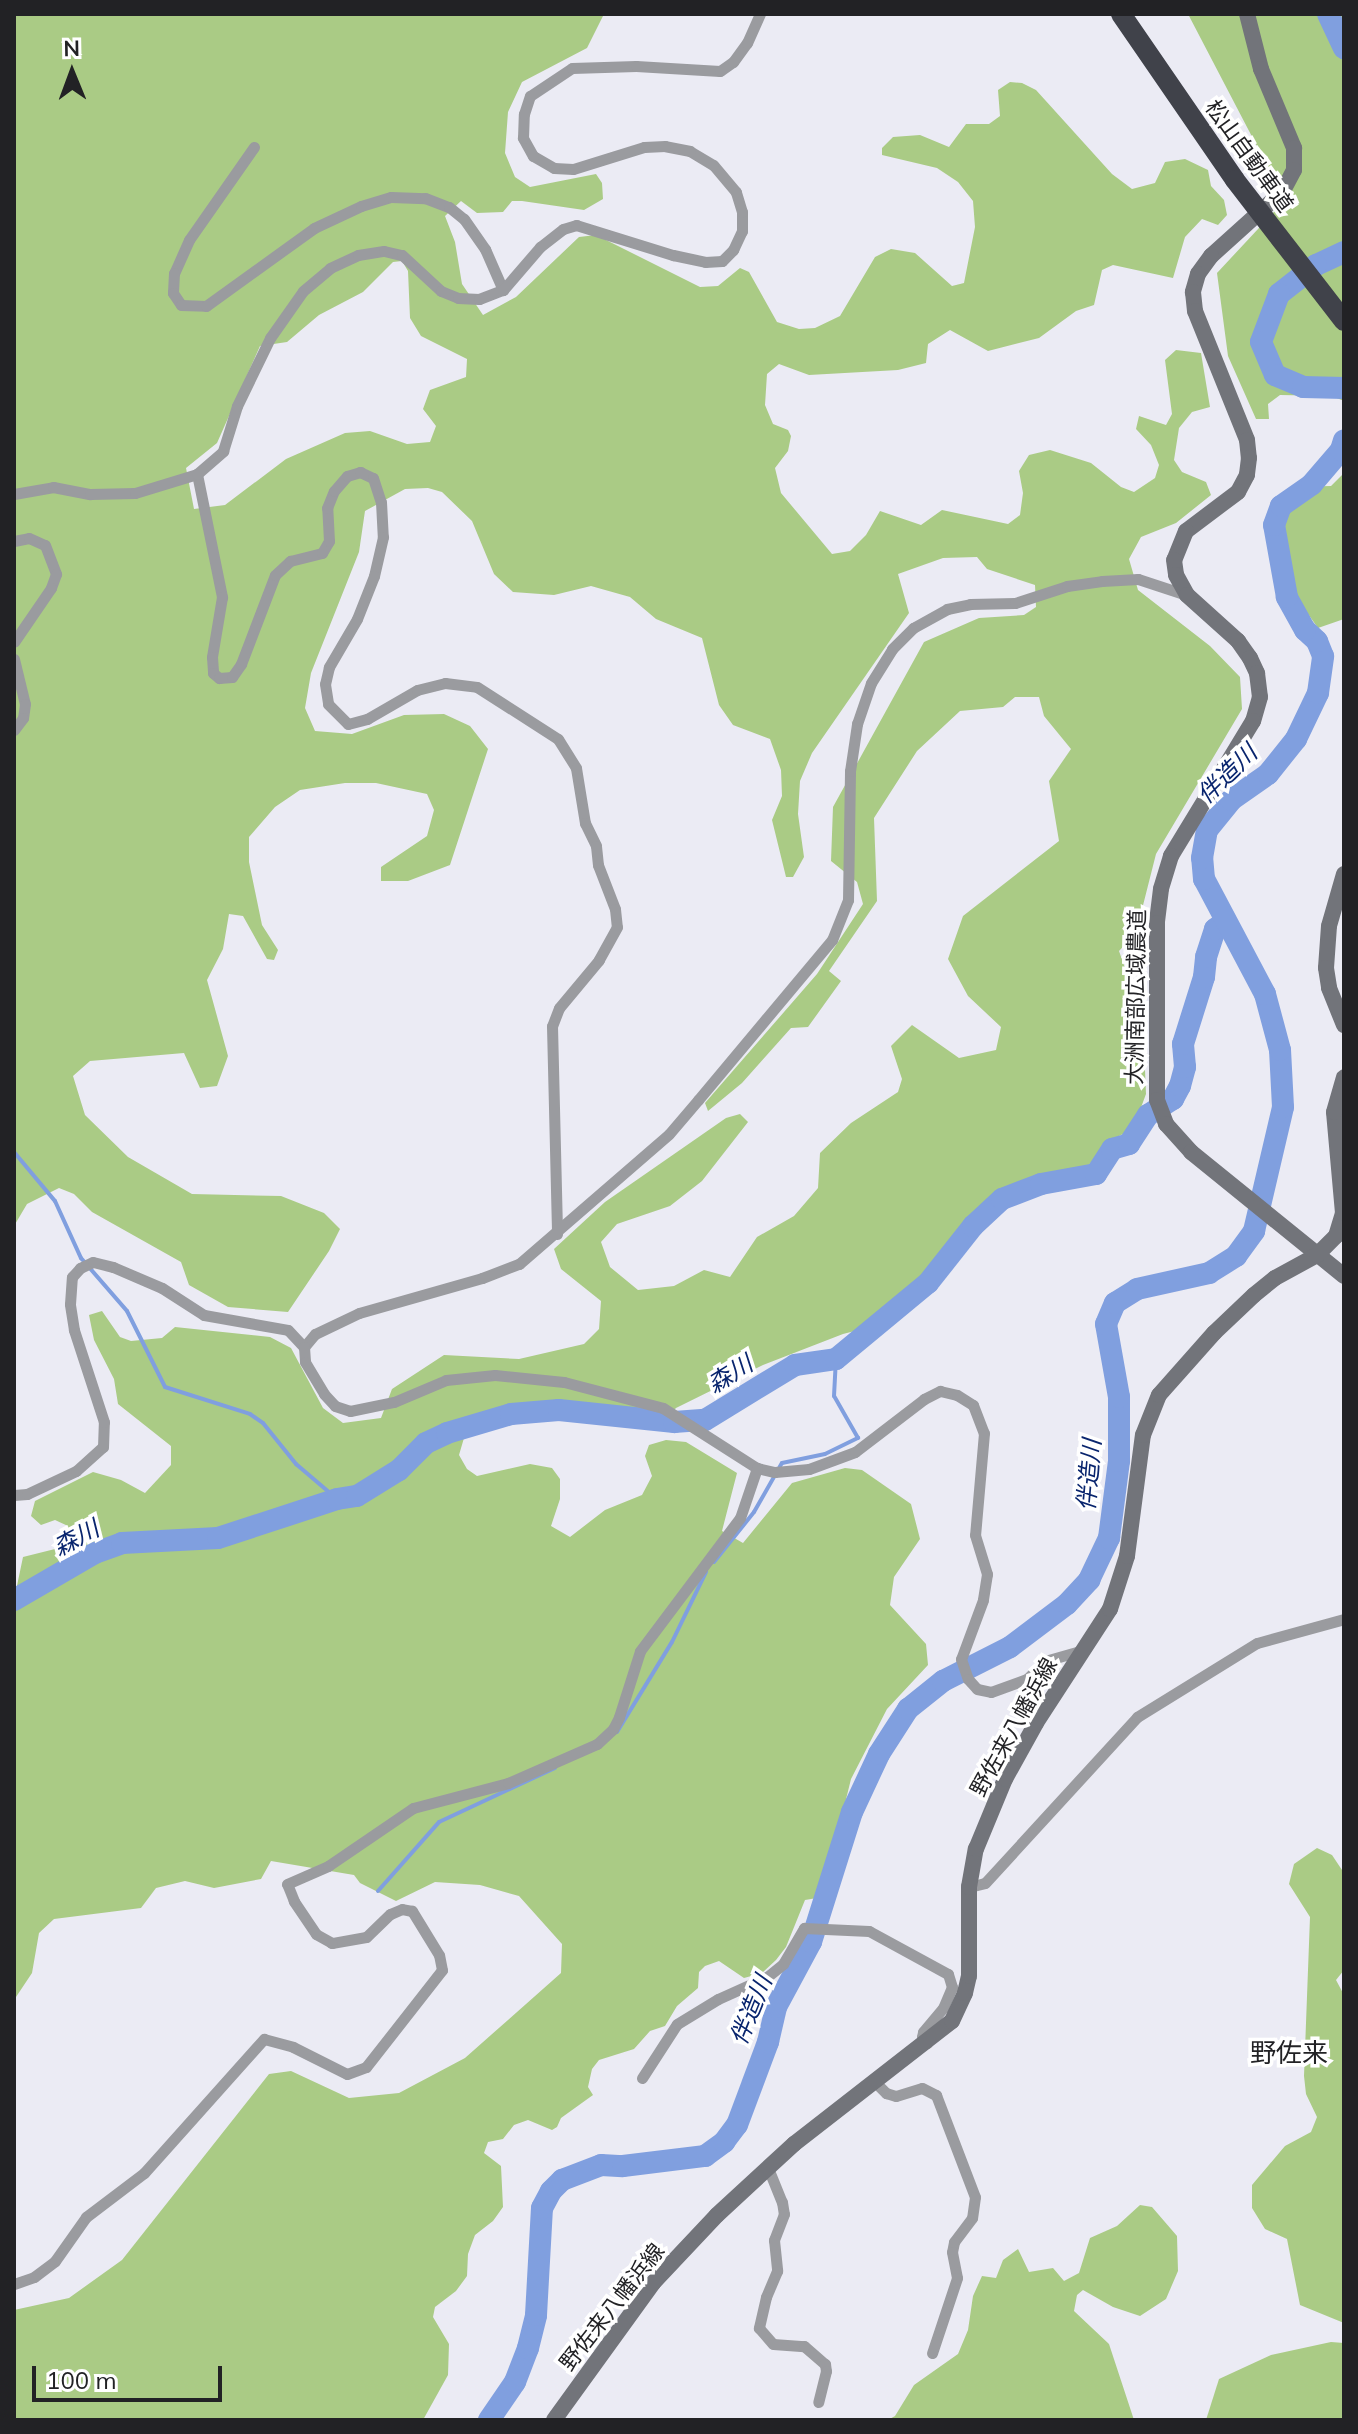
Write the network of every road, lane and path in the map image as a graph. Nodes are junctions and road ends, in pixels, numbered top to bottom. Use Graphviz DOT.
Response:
graph roads {
  1 [pos="760,14"];
  2 [pos="1121,14"];
  3 [pos="1247,14"];
  4 [pos="254,147"];
  5 [pos="503,290"];
  6 [pos="1344,321"];
  7 [pos="197,474"];
  8 [pos="14,494"];
  9 [pos="14,541"];
  10 [pos="1187,595"];
  11 [pos="14,642"];
  12 [pos="14,659"];
  13 [pos="14,730"];
  14 [pos="1344,874"];
  15 [pos="1344,1025"];
  16 [pos="1344,1077"];
  17 [pos="557,1234"];
  18 [pos="1317,1255"];
  19 [pos="1344,1276"];
  20 [pos="304,1347"];
  21 [pos="757,1468"];
  22 [pos="14,1495"];
  23 [pos="1344,1619"];
  24 [pos="1083,1650"];
  25 [pos="969,1887"];
  26 [pos="927,2043"];
  27 [pos="642,2078"];
  28 [pos="875,2082"];
  29 [pos="768,2168"];
  30 [pos="14,2284"];
  31 [pos="932,2353"];
  32 [pos="818,2402"];
  33 [pos="554,2420"];
  1 -- 5 [label="street"];
  2 -- 6 [label="highway, 松山自動車道, bridge"];
  3 -- 10 [label="main road, 大洲南部広域農道"];
  4 -- 5 [label="street"];
  5 -- 7 [label="street"];
  7 -- 8 [label="street"];
  7 -- 17 [label="street"];
  9 -- 11 [label="street"];
  10 -- 17 [label="street"];
  10 -- 18 [label="main road, 大洲南部広域農道"];
  12 -- 13 [label="street"];
  14 -- 15 [label="main road"];
  16 -- 18 [label="main road, 野佐来八幡浜線"];
  17 -- 20 [label="street"];
  18 -- 19 [label="main road, 大洲南部広域農道"];
  18 -- 24 [label="main road, 野佐来八幡浜線"];
  20 -- 21 [label="street"];
  20 -- 22 [label="street"];
  21 -- 24 [label="street"];
  21 -- 30 [label="street"];
  23 -- 25 [label="street"];
  24 -- 25 [label="main road, 野佐来八幡浜線"];
  25 -- 26 [label="main road, 野佐来八幡浜線"];
  26 -- 27 [label="street"];
  26 -- 28 [label="main road, 野佐来八幡浜線"];
  28 -- 29 [label="main road, 野佐来八幡浜線"];
  28 -- 31 [label="street"];
  29 -- 32 [label="street"];
  29 -- 33 [label="main road, 野佐来八幡浜線"];
}
